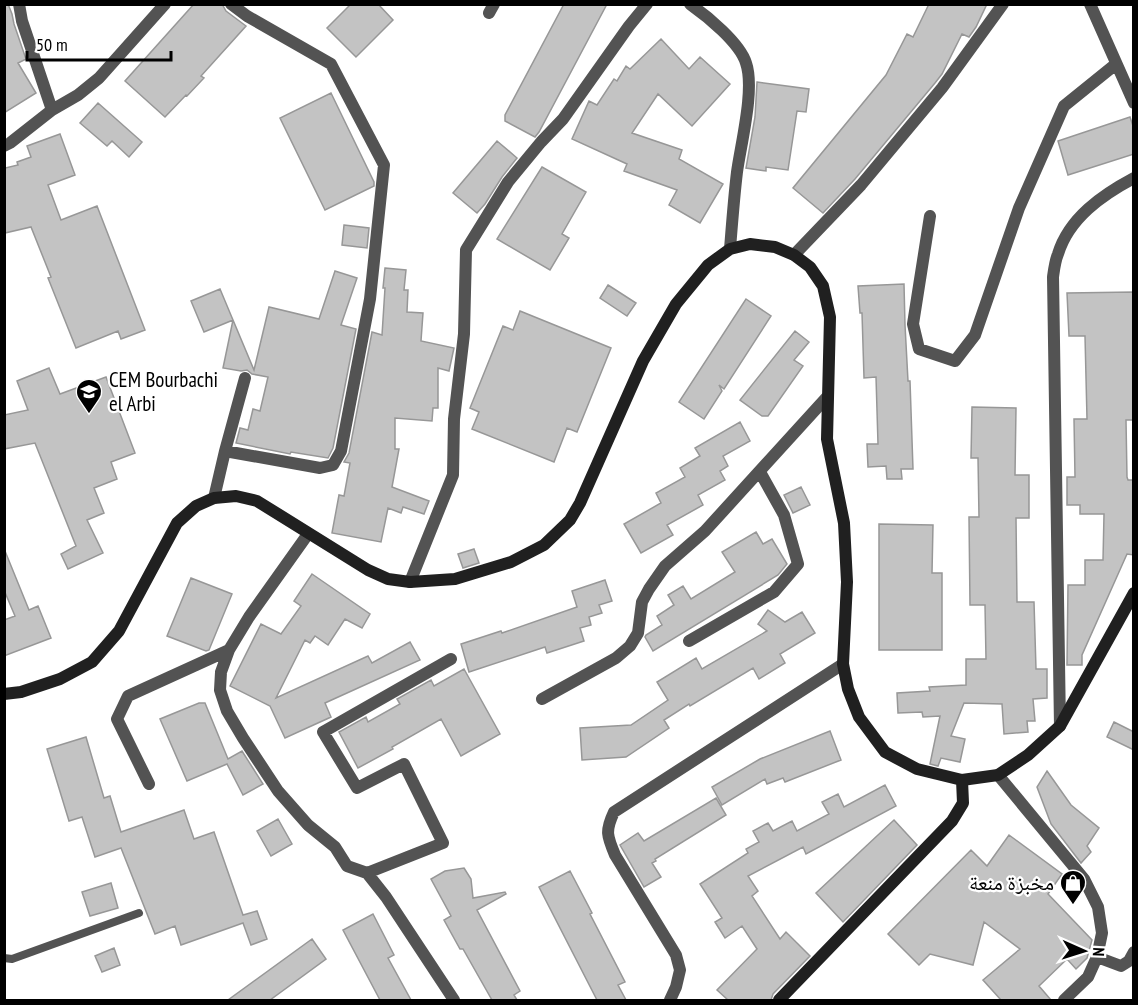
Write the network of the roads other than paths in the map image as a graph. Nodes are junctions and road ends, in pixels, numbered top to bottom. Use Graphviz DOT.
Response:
graph roads {
  1 [pos="19,4"];
  2 [pos="165,4"];
  3 [pos="231,4"];
  4 [pos="647,4"];
  5 [pos="690,4"];
  6 [pos="1003,4"];
  7 [pos="1090,4"];
  8 [pos="1116,64"];
  9 [pos="1134,103"];
  10 [pos="52,110"];
  11 [pos="4,146"];
  12 [pos="1134,178"];
  13 [pos="930,216"];
  14 [pos="730,249"];
  15 [pos="794,255"];
  16 [pos="245,378"];
  17 [pos="827,397"];
  18 [pos="225,451"];
  19 [pos="760,471"];
  20 [pos="214,498"];
  21 [pos="308,534"];
  22 [pos="410,582"];
  23 [pos="1134,593"];
  24 [pos="689,640"];
  25 [pos="229,650"];
  26 [pos="452,659"];
  27 [pos="843,664"];
  28 [pos="4,694"];
  29 [pos="543,699"];
  30 [pos="1060,726"];
  31 [pos="998,775"];
  32 [pos="962,780"];
  33 [pos="149,784"];
  34 [pos="367,873"];
  35 [pos="139,913"];
  36 [pos="1134,952"];
  37 [pos="1097,957"];
  38 [pos="4,958"];
  39 [pos="454,1000"];
  40 [pos="670,1000"];
  41 [pos="779,1000"];
  42 [pos="1064,1000"];
  1 -- 10 [label="street"];
  2 -- 10 [label="street"];
  3 -- 18 [label="street"];
  4 -- 22 [label="street"];
  5 -- 14 [label="street"];
  6 -- 15 [label="street"];
  7 -- 8 [label="street"];
  8 -- 9 [label="street"];
  8 -- 13 [label="street"];
  10 -- 11 [label="street"];
  12 -- 30 [label="street"];
  14 -- 15 [label="main road"];
  14 -- 22 [label="main road"];
  15 -- 17 [label="main road"];
  16 -- 18 [label="street"];
  17 -- 19 [label="street"];
  17 -- 27 [label="main road"];
  18 -- 20 [label="street"];
  19 -- 24 [label="street"];
  19 -- 29 [label="street"];
  20 -- 21 [label="main road"];
  20 -- 28 [label="main road"];
  21 -- 22 [label="main road"];
  21 -- 25 [label="street"];
  23 -- 30 [label="main road"];
  25 -- 33 [label="street"];
  25 -- 34 [label="street"];
  26 -- 34 [label="street"];
  27 -- 32 [label="main road"];
  27 -- 40 [label="street"];
  30 -- 31 [label="main road"];
  31 -- 32 [label="main road"];
  31 -- 37 [label="street"];
  32 -- 41 [label="main road"];
  34 -- 39 [label="street"];
  35 -- 38 [label="lane"];
  36 -- 37 [label="street"];
  37 -- 42 [label="street"];
}
